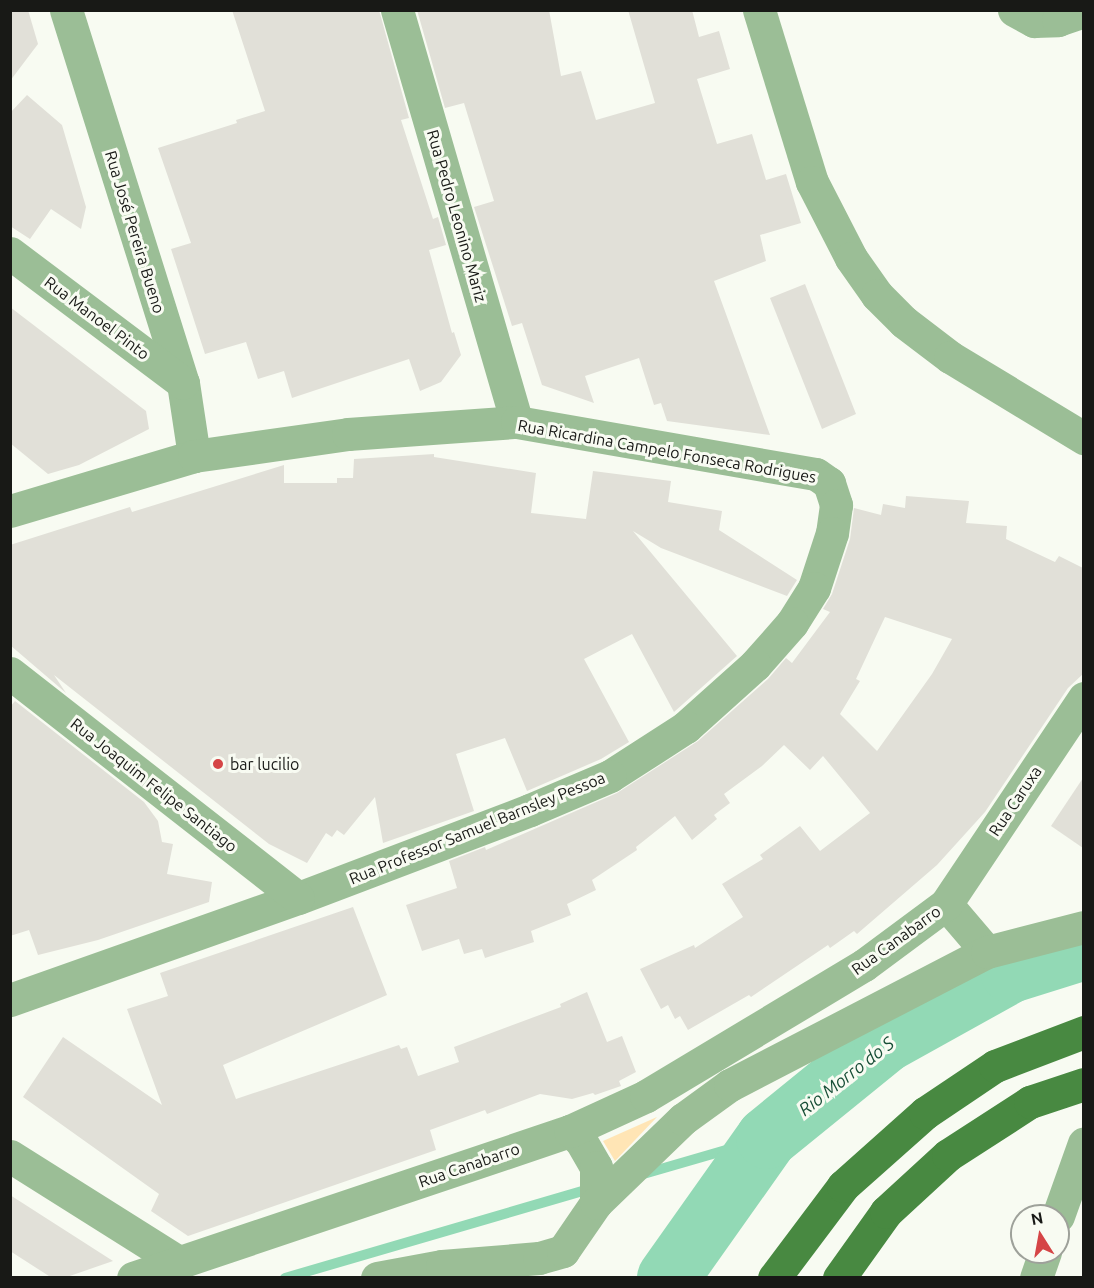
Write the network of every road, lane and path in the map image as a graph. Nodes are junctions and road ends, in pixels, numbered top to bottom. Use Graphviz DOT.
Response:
graph roads {
  1 [pos="66,10"];
  2 [pos="397,10"];
  3 [pos="759,10"];
  4 [pos="1014,10"];
  5 [pos="1083,11"];
  6 [pos="10,253"];
  7 [pos="183,384"];
  8 [pos="517,422"];
  9 [pos="1083,438"];
  10 [pos="194,456"];
  11 [pos="829,483"];
  12 [pos="10,512"];
  13 [pos="10,673"];
  14 [pos="1083,698"];
  15 [pos="298,898"];
  16 [pos="946,904"];
  17 [pos="1083,927"];
  18 [pos="987,952"];
  19 [pos="10,1000"];
  20 [pos="1083,1032"];
  21 [pos="1083,1083"];
  22 [pos="570,1131"];
  23 [pos="1083,1143"];
  24 [pos="10,1156"];
  25 [pos="596,1203"];
  26 [pos="1062,1204"];
  27 [pos="178,1262"];
  28 [pos="559,1264"];
  29 [pos="133,1278"];
  30 [pos="377,1278"];
  31 [pos="774,1278"];
  32 [pos="838,1278"];
  1 -- 7 [label="street, Rua José Pereira Bueno"];
  2 -- 8 [label="street, Rua Pedro Leonino Mariz"];
  3 -- 9 [label="street"];
  4 -- 5 [label="street"];
  6 -- 7 [label="street, Rua Manoel Pinto"];
  7 -- 10 [label="street, Rua José Pereira Bueno"];
  8 -- 10 [label="street, Rua Ricardina Campelo Fonseca Rodrigues"];
  8 -- 11 [label="street, Rua Ricardina Campelo Fonseca Rodrigues"];
  10 -- 12 [label="street, Rua Ricardina Campelo Fonseca Rodrigues"];
  11 -- 15 [label="street, Rua Professor Samuel Barnsley Pessoa"];
  13 -- 15 [label="street, Rua Joaquim Felipe Santiago"];
  14 -- 16 [label="street, Rua Caruxa"];
  15 -- 19 [label="street, Rua Professor Samuel Barnsley Pessoa"];
  16 -- 18 [label="street, Rua Canabarro"];
  16 -- 22 [label="street, Rua Canabarro"];
  17 -- 18 [label="street"];
  18 -- 25 [label="street"];
  20 -- 31 [label="main road"];
  21 -- 32 [label="main road"];
  22 -- 25 [label="street"];
  22 -- 27 [label="street, Rua Canabarro"];
  23 -- 26 [label="street"];
  24 -- 27 [label="street"];
  25 -- 28 [label="street"];
  27 -- 29 [label="street, Rua Canabarro"];
  28 -- 30 [label="street"];
}
